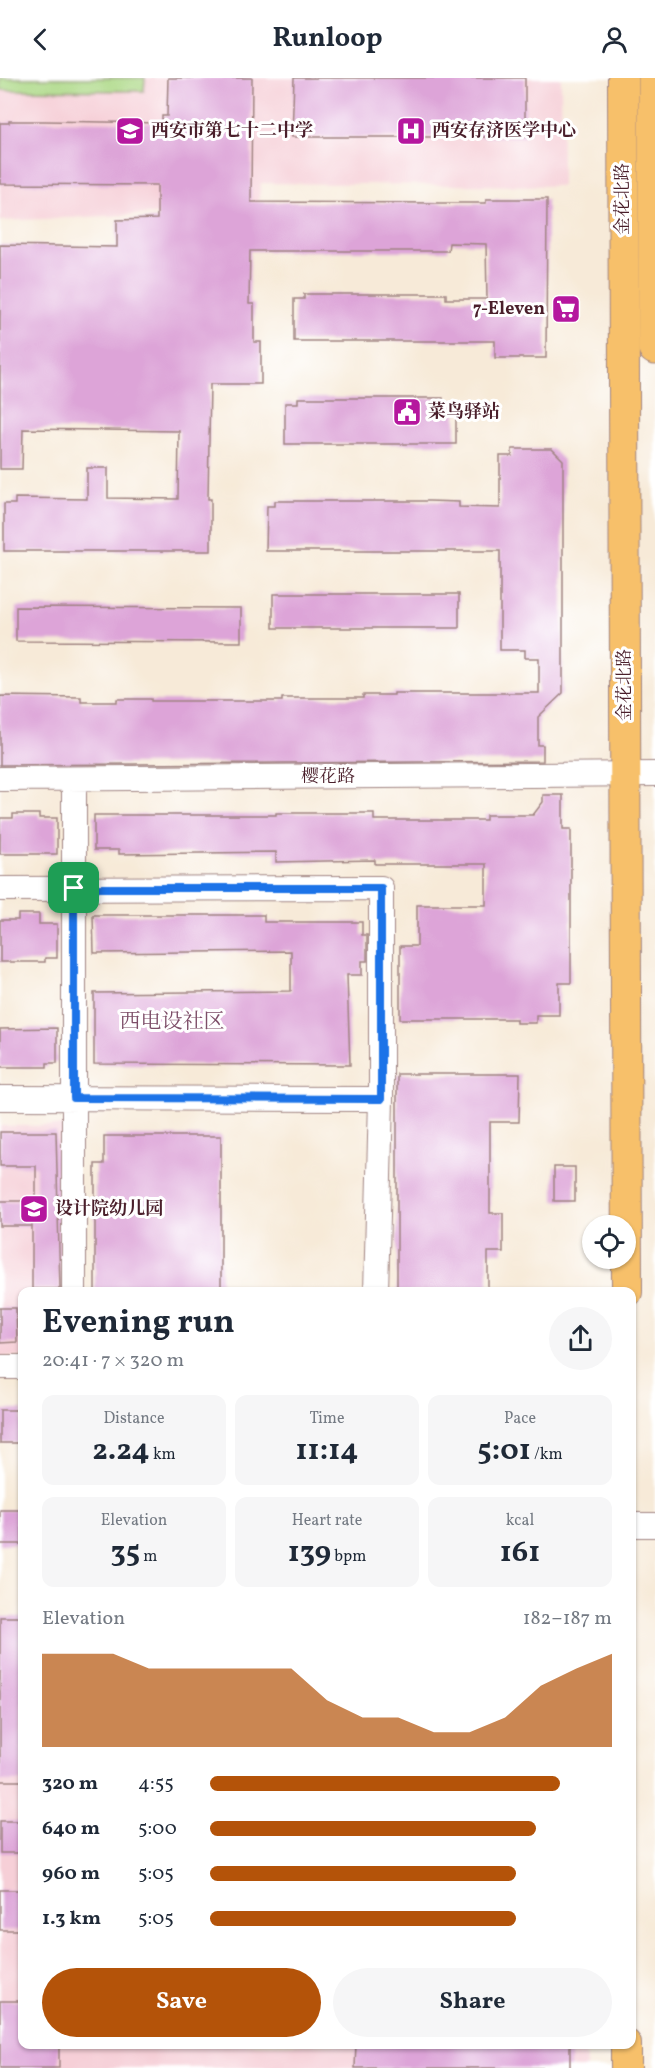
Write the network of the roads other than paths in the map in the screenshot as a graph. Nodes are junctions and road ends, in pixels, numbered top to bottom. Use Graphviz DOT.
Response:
graph roads {
  1 [pos="623,78"];
  2 [pos="655,78"];
  3 [pos="655,348"];
  4 [pos="626,774"];
  5 [pos="655,774"];
  6 [pos="0,779"];
  7 [pos="74,779"];
  8 [pos="0,888"];
  9 [pos="74,888"];
  10 [pos="0,1098"];
  11 [pos="74,1098"];
  12 [pos="381,1099"];
  13 [pos="74,1287"];
  14 [pos="376,1287"];
  15 [pos="627,1287"];
  16 [pos="0,1367"];
  17 [pos="18,1367"];
  18 [pos="636,1525"];
  19 [pos="655,1525"];
  20 [pos="626,2049"];
  21 [pos="626,2068"];
  1 -- 4 [label="main road, 金花北路"];
  2 -- 3 [label="highway"];
  4 -- 5 [label="street, 樱花路"];
  4 -- 7 [label="street, 樱花路"];
  4 -- 15 [label="main road, 金花北路"];
  6 -- 7 [label="street, 樱花路"];
  7 -- 9 [label="street"];
  8 -- 9 [label="street"];
  9 -- 11 [label="street"];
  9 -- 12 [label="street"];
  10 -- 11 [label="street"];
  11 -- 12 [label="street"];
  11 -- 13 [label="street"];
  12 -- 14 [label="street"];
  16 -- 17 [label="street"];
  18 -- 19 [label="street"];
  20 -- 21 [label="main road"];
}
